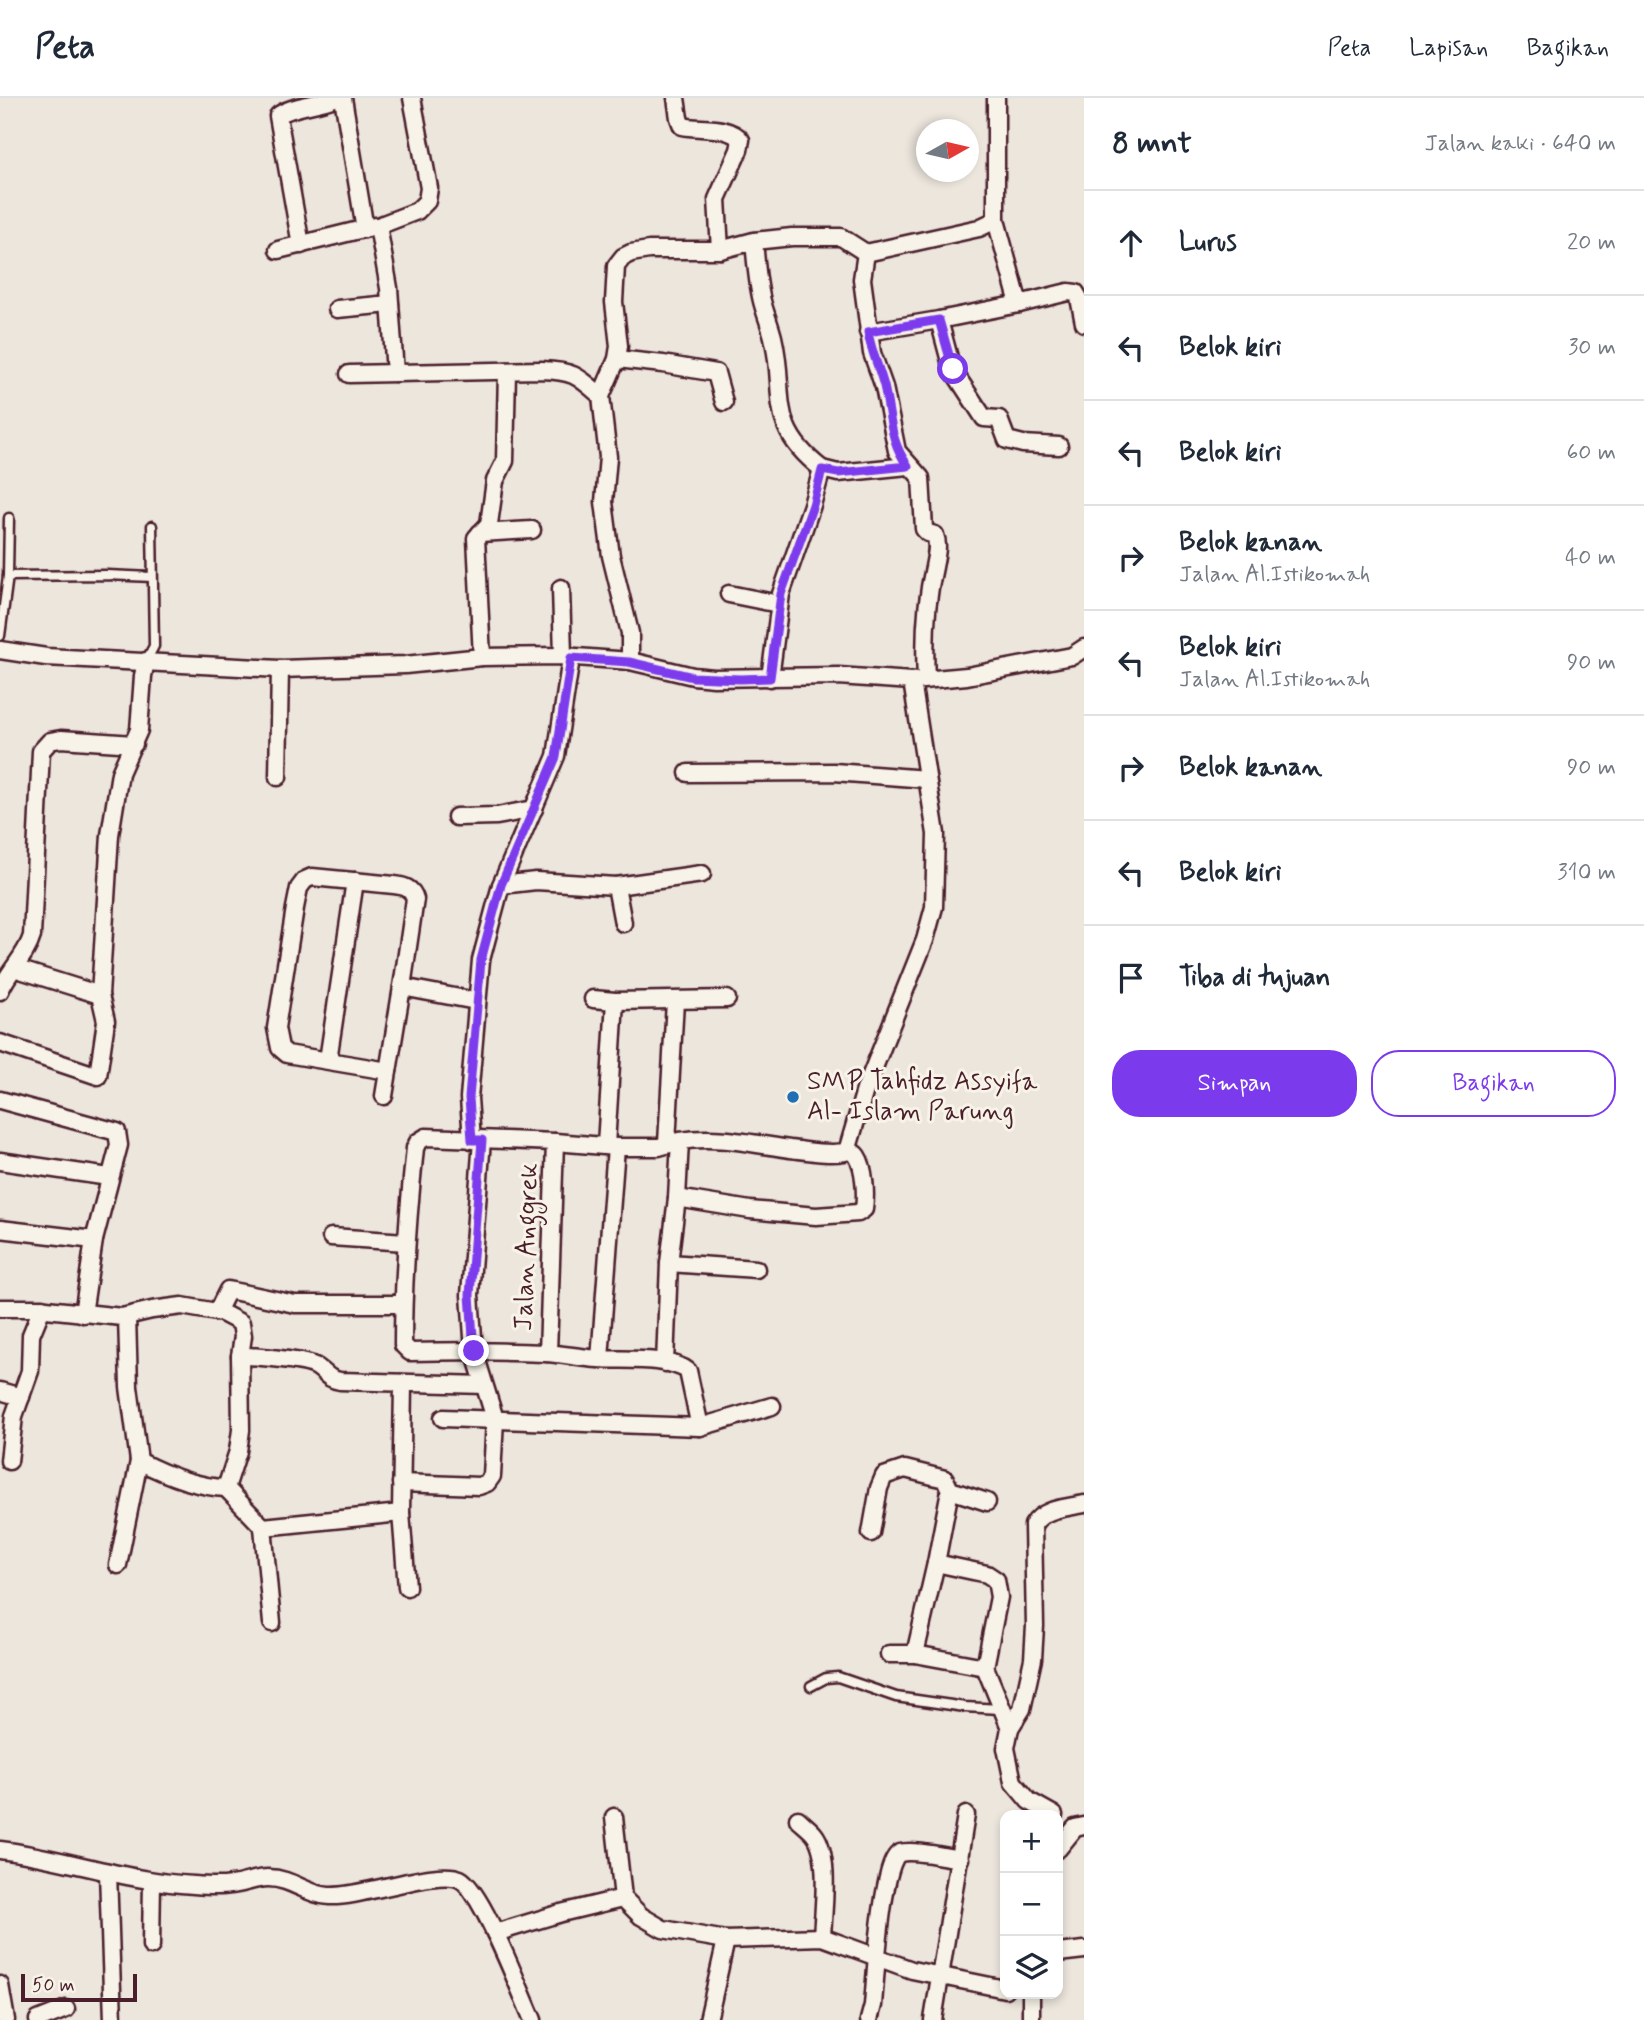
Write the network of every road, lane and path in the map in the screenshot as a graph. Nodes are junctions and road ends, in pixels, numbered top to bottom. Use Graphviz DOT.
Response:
graph roads {
  1 [pos="334,98"];
  2 [pos="343,98"];
  3 [pos="412,98"];
  4 [pos="676,98"];
  5 [pos="996,98"];
  6 [pos="996,220"];
  7 [pos="371,227"];
  8 [pos="754,241"];
  9 [pos="302,245"];
  10 [pos="278,250"];
  11 [pos="720,250"];
  12 [pos="866,253"];
  13 [pos="1019,303"];
  14 [pos="390,304"];
  15 [pos="337,309"];
  16 [pos="939,320"];
  17 [pos="1084,323"];
  18 [pos="868,332"];
  19 [pos="617,359"];
  20 [pos="507,371"];
  21 [pos="395,373"];
  22 [pos="349,374"];
  23 [pos="601,396"];
  24 [pos="724,402"];
  25 [pos="1059,446"];
  26 [pos="908,466"];
  27 [pos="822,470"];
  28 [pos="9,518"];
  29 [pos="152,526"];
  30 [pos="532,530"];
  31 [pos="480,533"];
  32 [pos="8,576"];
  33 [pos="152,577"];
  34 [pos="561,588"];
  35 [pos="729,594"];
  36 [pos="779,604"];
  37 [pos="0,636"];
  38 [pos="1084,648"];
  39 [pos="0,650"];
  40 [pos="482,657"];
  41 [pos="567,657"];
  42 [pos="146,661"];
  43 [pos="629,662"];
  44 [pos="280,669"];
  45 [pos="770,678"];
  46 [pos="919,680"];
  47 [pos="134,744"];
  48 [pos="688,773"];
  49 [pos="278,776"];
  50 [pos="928,779"];
  51 [pos="534,808"];
  52 [pos="456,817"];
  53 [pos="702,874"];
  54 [pos="355,881"];
  55 [pos="501,885"];
  56 [pos="617,886"];
  57 [pos="623,923"];
  58 [pos="14,968"];
  59 [pos="402,987"];
  60 [pos="0,991"];
  61 [pos="100,995"];
  62 [pos="593,999"];
  63 [pos="727,999"];
  64 [pos="476,1001"];
  65 [pos="615,1001"];
  66 [pos="676,1001"];
  67 [pos="0,1043"];
  68 [pos="328,1060"];
  69 [pos="388,1071"];
  70 [pos="384,1096"];
  71 [pos="0,1100"];
  72 [pos="477,1140"];
  73 [pos="555,1142"];
  74 [pos="674,1142"];
  75 [pos="611,1146"];
  76 [pos="848,1149"];
  77 [pos="0,1161"];
  78 [pos="109,1177"];
  79 [pos="677,1198"];
  80 [pos="0,1229"];
  81 [pos="331,1237"];
  82 [pos="94,1240"];
  83 [pos="406,1242"];
  84 [pos="668,1264"];
  85 [pos="756,1269"];
  86 [pos="403,1304"];
  87 [pos="0,1308"];
  88 [pos="42,1308"];
  89 [pos="217,1312"];
  90 [pos="83,1314"];
  91 [pos="127,1316"];
  92 [pos="474,1351"];
  93 [pos="548,1353"];
  94 [pos="240,1356"];
  95 [pos="600,1359"];
  96 [pos="665,1363"];
  97 [pos="403,1384"];
  98 [pos="484,1385"];
  99 [pos="0,1391"];
  100 [pos="21,1397"];
  101 [pos="772,1405"];
  102 [pos="443,1418"];
  103 [pos="495,1419"];
  104 [pos="699,1427"];
  105 [pos="9,1461"];
  106 [pos="139,1461"];
  107 [pos="401,1483"];
  108 [pos="226,1488"];
  109 [pos="950,1490"];
  110 [pos="987,1502"];
  111 [pos="1084,1504"];
  112 [pos="401,1513"];
  113 [pos="263,1527"];
  114 [pos="872,1533"];
  115 [pos="936,1563"];
  116 [pos="118,1564"];
  117 [pos="407,1587"];
  118 [pos="272,1623"];
  119 [pos="889,1654"];
  120 [pos="915,1654"];
  121 [pos="985,1667"];
  122 [pos="811,1686"];
  123 [pos="1000,1709"];
  124 [pos="1010,1728"];
  125 [pos="1045,1810"];
  126 [pos="967,1815"];
  127 [pos="614,1817"];
  128 [pos="798,1819"];
  129 [pos="1063,1819"];
  130 [pos="1079,1827"];
  131 [pos="1063,1844"];
  132 [pos="0,1850"];
  133 [pos="960,1859"];
  134 [pos="108,1872"];
  135 [pos="152,1881"];
  136 [pos="623,1898"];
  137 [pos="495,1934"];
  138 [pos="822,1937"];
  139 [pos="726,1941"];
  140 [pos="151,1946"];
  141 [pos="1084,1950"];
  142 [pos="1063,1952"];
  143 [pos="877,1958"];
  144 [pos="942,1975"];
  145 [pos="0,1985"];
  146 [pos="1000,1988"];
  147 [pos="1031,1999"];
  148 [pos="66,2009"];
  149 [pos="6,2020"];
  150 [pos="38,2020"];
  151 [pos="113,2020"];
  152 [pos="533,2020"];
  153 [pos="708,2020"];
  154 [pos="869,2020"];
  155 [pos="933,2020"];
  156 [pos="1031,2020"];
  1 -- 9 [label="street"];
  2 -- 7 [label="street"];
  3 -- 7 [label="street"];
  4 -- 11 [label="street"];
  5 -- 6 [label="street"];
  6 -- 12 [label="street"];
  6 -- 13 [label="street"];
  7 -- 9 [label="street"];
  7 -- 14 [label="street"];
  8 -- 11 [label="street"];
  8 -- 12 [label="street"];
  8 -- 27 [label="street"];
  9 -- 10 [label="street"];
  11 -- 19 [label="street"];
  12 -- 18 [label="street"];
  13 -- 16 [label="street"];
  13 -- 17 [label="street"];
  14 -- 15 [label="street"];
  14 -- 21 [label="street"];
  16 -- 18 [label="street"];
  16 -- 25 [label="street"];
  18 -- 26 [label="street"];
  19 -- 23 [label="street"];
  19 -- 24 [label="street"];
  20 -- 21 [label="street"];
  20 -- 23 [label="street"];
  20 -- 31 [label="street"];
  21 -- 22 [label="street"];
  23 -- 43 [label="street"];
  26 -- 27 [label="street"];
  26 -- 46 [label="street"];
  27 -- 36 [label="street"];
  28 -- 32 [label="lane"];
  29 -- 33 [label="lane"];
  30 -- 31 [label="street"];
  31 -- 40 [label="street"];
  32 -- 33 [label="lane"];
  32 -- 37 [label="lane"];
  33 -- 42 [label="lane"];
  34 -- 41 [label="street"];
  35 -- 36 [label="street"];
  36 -- 45 [label="street"];
  38 -- 46 [label="street"];
  39 -- 42 [label="street"];
  40 -- 41 [label="street"];
  40 -- 44 [label="street"];
  41 -- 43 [label="street"];
  41 -- 51 [label="street"];
  42 -- 44 [label="street"];
  42 -- 47 [label="street"];
  43 -- 45 [label="street"];
  44 -- 49 [label="street"];
  45 -- 46 [label="street"];
  46 -- 50 [label="street"];
  47 -- 58 [label="street"];
  47 -- 61 [label="street"];
  48 -- 50 [label="street"];
  50 -- 76 [label="street"];
  51 -- 52 [label="street"];
  51 -- 55 [label="street"];
  53 -- 56 [label="street"];
  54 -- 59 [label="street"];
  54 -- 68 [label="street"];
  54 -- 68 [label="street"];
  55 -- 56 [label="street"];
  55 -- 64 [label="street"];
  56 -- 57 [label="street"];
  58 -- 60 [label="street"];
  58 -- 61 [label="street"];
  59 -- 64 [label="street"];
  59 -- 69 [label="street"];
  61 -- 67 [label="street"];
  62 -- 65 [label="street"];
  63 -- 66 [label="street"];
  64 -- 72 [label="street"];
  65 -- 66 [label="street"];
  65 -- 75 [label="street"];
  66 -- 74 [label="street"];
  68 -- 69 [label="street"];
  69 -- 70 [label="street"];
  71 -- 78 [label="street"];
  72 -- 73 [label="street"];
  72 -- 83 [label="street"];
  72 -- 92 [label="street"];
  73 -- 75 [label="street"];
  73 -- 93 [label="street, Jalan Anggrek"];
  74 -- 75 [label="street"];
  74 -- 76 [label="street"];
  74 -- 79 [label="street"];
  75 -- 95 [label="street"];
  76 -- 79 [label="street"];
  77 -- 78 [label="street"];
  78 -- 82 [label="street"];
  79 -- 84 [label="street"];
  80 -- 82 [label="street"];
  81 -- 83 [label="street"];
  82 -- 90 [label="street"];
  83 -- 86 [label="street"];
  84 -- 85 [label="street"];
  84 -- 96 [label="street"];
  86 -- 89 [label="street"];
  86 -- 92 [label="street"];
  87 -- 88 [label="street"];
  88 -- 90 [label="street"];
  88 -- 100 [label="street"];
  89 -- 91 [label="street"];
  89 -- 94 [label="street"];
  90 -- 91 [label="street"];
  91 -- 106 [label="street"];
  92 -- 93 [label="street"];
  92 -- 98 [label="street"];
  93 -- 95 [label="street"];
  94 -- 97 [label="street"];
  94 -- 108 [label="street"];
  95 -- 96 [label="street"];
  96 -- 104 [label="street"];
  97 -- 98 [label="street"];
  97 -- 107 [label="street"];
  98 -- 103 [label="street"];
  99 -- 100 [label="street"];
  100 -- 105 [label="street"];
  101 -- 104 [label="street"];
  102 -- 103 [label="street"];
  103 -- 104 [label="street"];
  103 -- 107 [label="street"];
  106 -- 108 [label="street"];
  106 -- 116 [label="street"];
  107 -- 112 [label="street"];
  108 -- 113 [label="street"];
  109 -- 110 [label="street"];
  109 -- 114 [label="street"];
  109 -- 115 [label="street"];
  111 -- 124 [label="street"];
  112 -- 113 [label="street"];
  112 -- 117 [label="street"];
  113 -- 118 [label="street"];
  115 -- 120 [label="street"];
  115 -- 121 [label="street"];
  119 -- 120 [label="street"];
  120 -- 121 [label="street"];
  121 -- 123 [label="street"];
  122 -- 123 [label="lane"];
  123 -- 124 [label="street"];
  124 -- 125 [label="street"];
  126 -- 133 [label="street"];
  127 -- 136 [label="street"];
  128 -- 138 [label="street"];
  129 -- 130 [label="street"];
  130 -- 131 [label="street"];
  132 -- 134 [label="street"];
  133 -- 143 [label="street"];
  133 -- 144 [label="street"];
  134 -- 135 [label="street"];
  134 -- 151 [label="street"];
  135 -- 137 [label="street"];
  135 -- 140 [label="street"];
  136 -- 137 [label="street"];
  136 -- 139 [label="street"];
  137 -- 152 [label="street"];
  138 -- 139 [label="street"];
  138 -- 143 [label="street"];
  139 -- 153 [label="street"];
  141 -- 142 [label="street"];
  143 -- 144 [label="street"];
  143 -- 154 [label="street"];
  144 -- 146 [label="street"];
  144 -- 155 [label="street"];
  145 -- 149 [label="street"];
  147 -- 156 [label="street"];
  148 -- 150 [label="street"];
}
